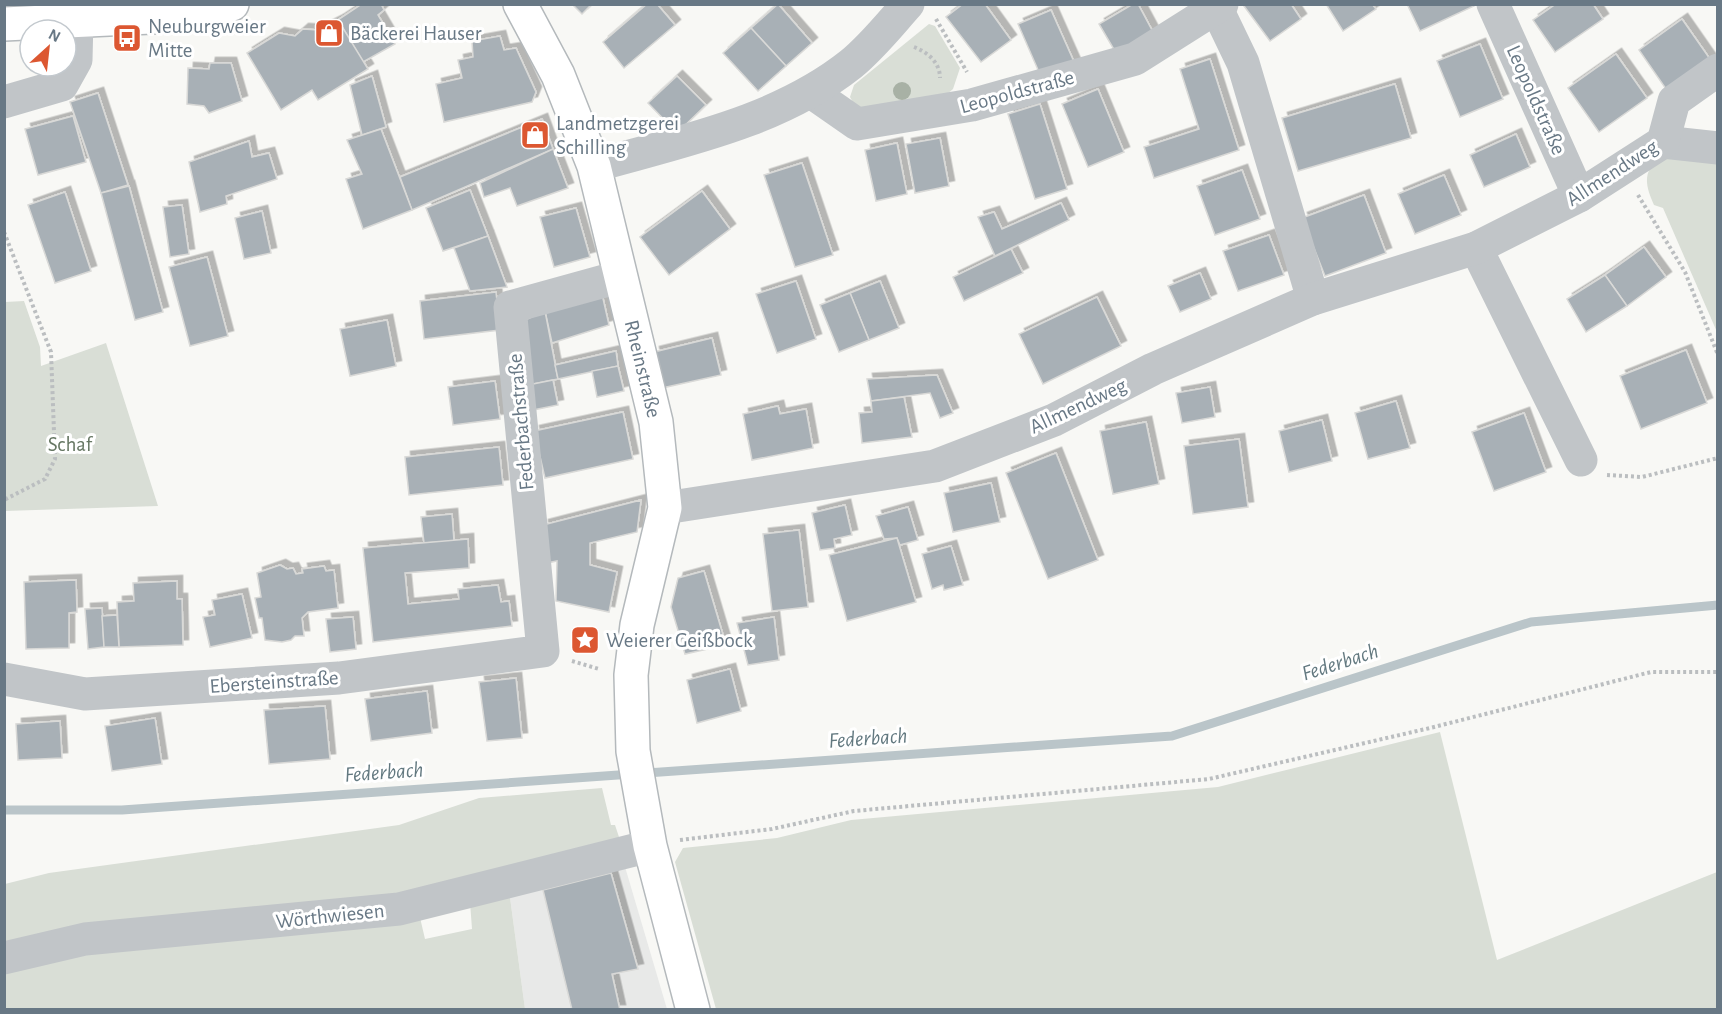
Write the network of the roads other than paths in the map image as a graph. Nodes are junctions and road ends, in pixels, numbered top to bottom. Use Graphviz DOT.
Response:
graph roads {
  1 [pos="232,4"];
  2 [pos="520,4"];
  3 [pos="1493,4"];
  4 [pos="1219,7"];
  5 [pos="919,8"];
  6 [pos="78,19"];
  7 [pos="1718,70"];
  8 [pos="66,78"];
  9 [pos="811,92"];
  10 [pos="4,102"];
  11 [pos="1663,142"];
  12 [pos="1718,148"];
  13 [pos="594,166"];
  14 [pos="1579,196"];
  15 [pos="1476,249"];
  16 [pos="620,277"];
  17 [pos="1314,299"];
  18 [pos="1581,460"];
  19 [pos="665,508"];
  20 [pos="543,651"];
  21 [pos="4,679"];
  22 [pos="650,846"];
  23 [pos="4,958"];
  24 [pos="693,1010"];
  1 -- 6 [label="main road"];
  2 -- 13 [label="main road, Rheinstraße"];
  3 -- 14 [label="street, Leopoldstraße"];
  4 -- 9 [label="street, Leopoldstraße"];
  4 -- 17 [label="street, Leopoldstraße"];
  5 -- 9 [label="street"];
  7 -- 11 [label="street, Allmendweg"];
  8 -- 10 [label="street"];
  9 -- 13 [label="street"];
  11 -- 12 [label="street"];
  11 -- 14 [label="street, Allmendweg"];
  13 -- 16 [label="main road, Rheinstraße"];
  14 -- 15 [label="street, Allmendweg"];
  15 -- 17 [label="street, Allmendweg"];
  15 -- 18 [label="street"];
  16 -- 19 [label="main road, Rheinstraße"];
  16 -- 20 [label="street, Federbachstraße"];
  17 -- 19 [label="street, Allmendweg"];
  19 -- 22 [label="main road, Rheinstraße"];
  20 -- 21 [label="street, Ebersteinstraße"];
  22 -- 23 [label="street, Wörthwiesen"];
  22 -- 24 [label="main road, Rheinstraße"];
}
